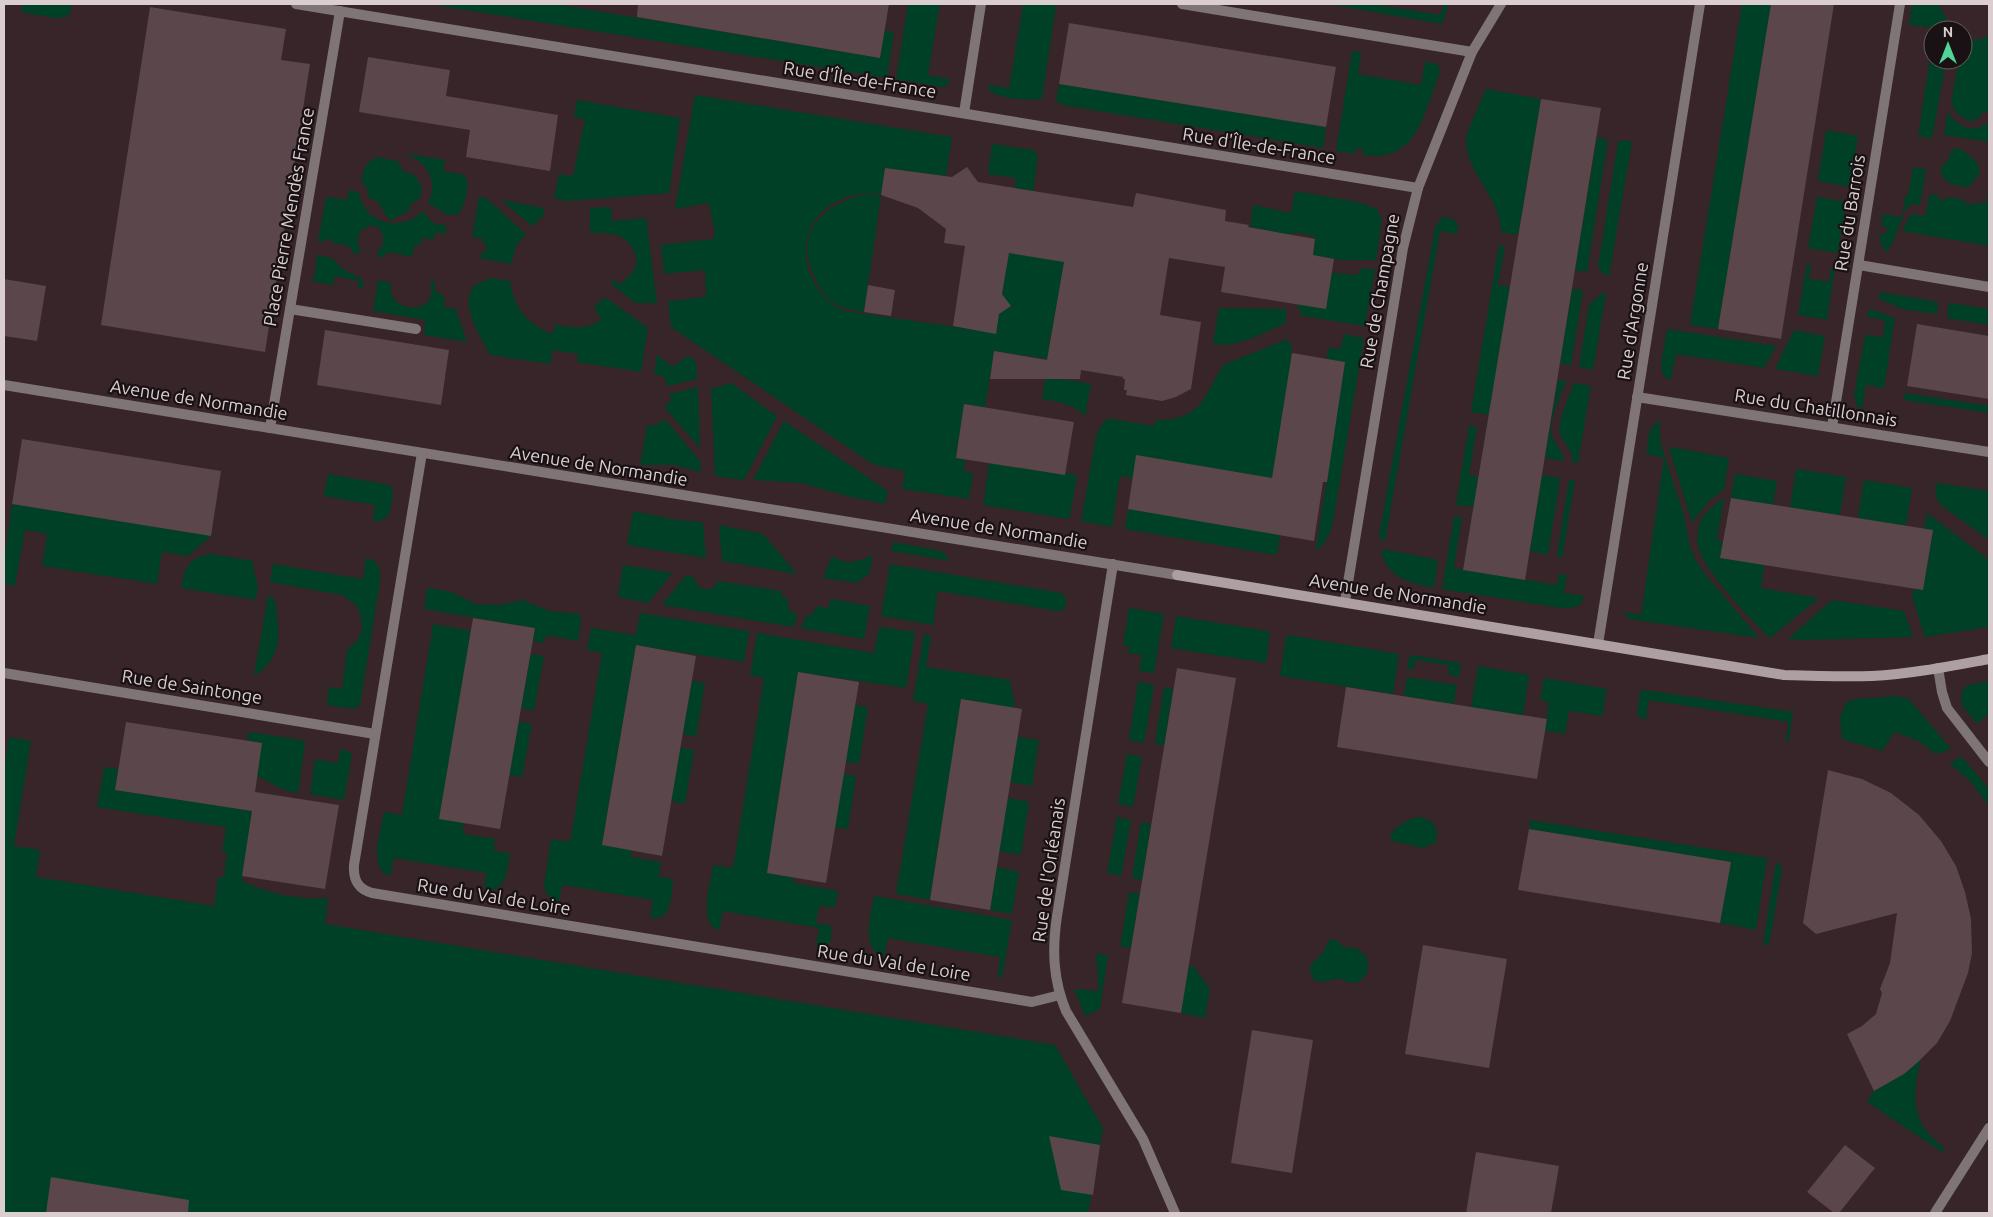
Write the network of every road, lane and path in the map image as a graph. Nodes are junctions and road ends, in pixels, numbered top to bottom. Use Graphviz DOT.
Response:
graph roads {
  1 [pos="296,4"];
  2 [pos="981,4"];
  3 [pos="1182,4"];
  4 [pos="1501,4"];
  5 [pos="1700,4"];
  6 [pos="1900,4"];
  7 [pos="324,6"];
  8 [pos="340,11"];
  9 [pos="1472,52"];
  10 [pos="964,114"];
  11 [pos="1418,188"];
  12 [pos="1858,266"];
  13 [pos="1989,287"];
  14 [pos="290,309"];
  15 [pos="416,329"];
  16 [pos="4,385"];
  17 [pos="1637,397"];
  18 [pos="1832,427"];
  19 [pos="270,428"];
  20 [pos="1989,452"];
  21 [pos="422,453"];
  22 [pos="1113,564"];
  23 [pos="1177,575"];
  24 [pos="1345,602"];
  25 [pos="1598,644"];
  26 [pos="1989,659"];
  27 [pos="1938,668"];
  28 [pos="4,673"];
  29 [pos="375,734"];
  30 [pos="1989,762"];
  31 [pos="1060,995"];
  32 [pos="1989,1128"];
  33 [pos="1174,1213"];
  34 [pos="1935,1213"];
  1 -- 7 [label="street, Rue d'Île-de-France"];
  2 -- 10 [label="street"];
  3 -- 9 [label="street"];
  4 -- 9 [label="street, Rue de Champagne"];
  5 -- 17 [label="street, Rue d'Argonne"];
  6 -- 12 [label="street, Rue du Barrois"];
  7 -- 8 [label="street, Rue d'Île-de-France"];
  8 -- 10 [label="street, Rue d'Île-de-France"];
  8 -- 14 [label="street, Place Pierre Mendès France"];
  9 -- 11 [label="street, Rue de Champagne"];
  10 -- 11 [label="street, Rue d'Île-de-France"];
  11 -- 24 [label="street, Rue de Champagne"];
  12 -- 13 [label="street"];
  12 -- 18 [label="street, Rue du Barrois"];
  14 -- 15 [label="street"];
  14 -- 19 [label="street, Place Pierre Mendès France"];
  16 -- 19 [label="street, Avenue de Normandie"];
  17 -- 18 [label="street, Rue du Chatillonnais"];
  17 -- 25 [label="street, Rue d'Argonne"];
  18 -- 20 [label="street, Rue du Chatillonnais"];
  19 -- 21 [label="street, Avenue de Normandie"];
  21 -- 22 [label="street, Avenue de Normandie"];
  21 -- 29 [label="street, Rue du Val de Loire"];
  22 -- 23 [label="street, Avenue de Normandie"];
  22 -- 31 [label="street, Rue de l'Orléanais"];
  23 -- 24 [label="main road, Avenue de Normandie"];
  24 -- 25 [label="main road, Avenue de Normandie"];
  25 -- 27 [label="main road, Avenue de Normandie"];
  26 -- 27 [label="main road, Avenue de Normandie"];
  27 -- 30 [label="street"];
  28 -- 29 [label="street, Rue de Saintonge"];
  29 -- 31 [label="street, Rue du Val de Loire"];
  31 -- 33 [label="street, Rue de l'Orléanais"];
  32 -- 34 [label="street"];
}
